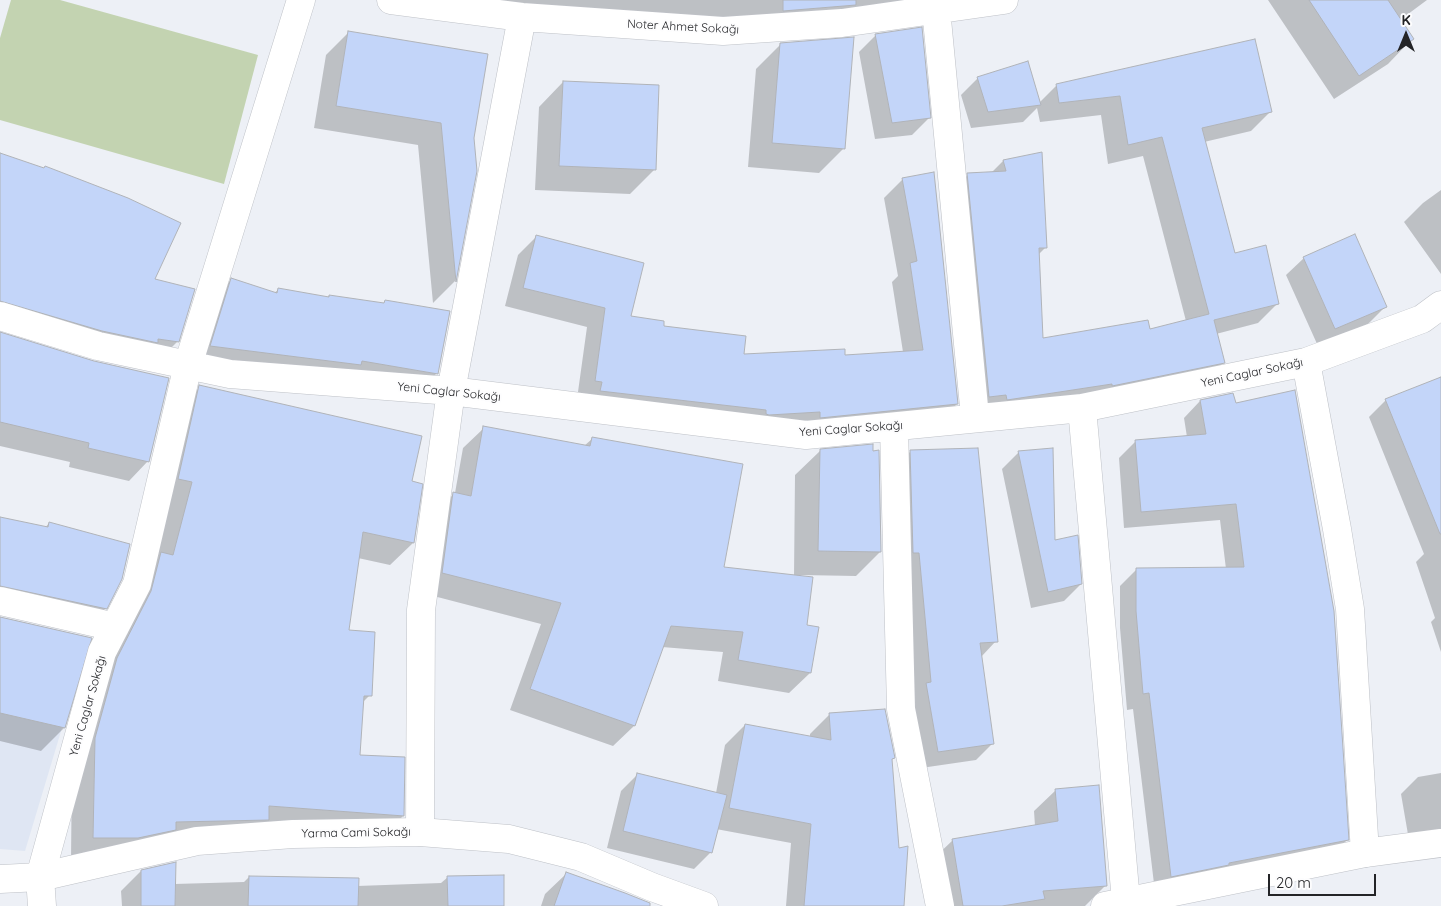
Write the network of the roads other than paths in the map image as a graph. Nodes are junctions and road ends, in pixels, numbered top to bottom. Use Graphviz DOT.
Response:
graph roads {
  1 [pos="301,0"];
  2 [pos="390,0"];
  3 [pos="1004,0"];
  4 [pos="936,9"];
  5 [pos="522,17"];
  6 [pos="1441,305"];
  7 [pos="0,316"];
  8 [pos="1306,362"];
  9 [pos="188,365"];
  10 [pos="451,391"];
  11 [pos="1082,408"];
  12 [pos="975,417"];
  13 [pos="894,427"];
  14 [pos="0,601"];
  15 [pos="115,627"];
  16 [pos="420,832"];
  17 [pos="1441,843"];
  18 [pos="1365,853"];
  19 [pos="40,877"];
  20 [pos="0,879"];
  21 [pos="1115,904"];
  22 [pos="42,906"];
  23 [pos="704,906"];
  24 [pos="940,906"];
  1 -- 9 [label="street, Yeni Caglar Sokağı"];
  2 -- 5 [label="street, Noter Ahmet Sokağı"];
  3 -- 4 [label="street, Noter Ahmet Sokağı"];
  4 -- 5 [label="street, Noter Ahmet Sokağı"];
  4 -- 12 [label="street"];
  5 -- 10 [label="street"];
  6 -- 8 [label="street, Yeni Caglar Sokağı"];
  7 -- 9 [label="street"];
  8 -- 11 [label="street, Yeni Caglar Sokağı"];
  8 -- 18 [label="street"];
  9 -- 10 [label="street, Yeni Caglar Sokağı"];
  9 -- 15 [label="street, Yeni Caglar Sokağı"];
  10 -- 13 [label="street, Yeni Caglar Sokağı"];
  10 -- 16 [label="street"];
  11 -- 12 [label="street, Yeni Caglar Sokağı"];
  11 -- 21 [label="street"];
  12 -- 13 [label="street, Yeni Caglar Sokağı"];
  13 -- 24 [label="street"];
  14 -- 15 [label="street"];
  15 -- 19 [label="street, Yeni Caglar Sokağı"];
  16 -- 19 [label="street, Yarma Cami Sokağı"];
  16 -- 23 [label="street, Yarma Cami Sokağı"];
  17 -- 18 [label="street"];
  18 -- 21 [label="street"];
  19 -- 20 [label="street, Yarma Cami Sokağı"];
  19 -- 22 [label="street, Yeni Caglar Sokağı"];
}
